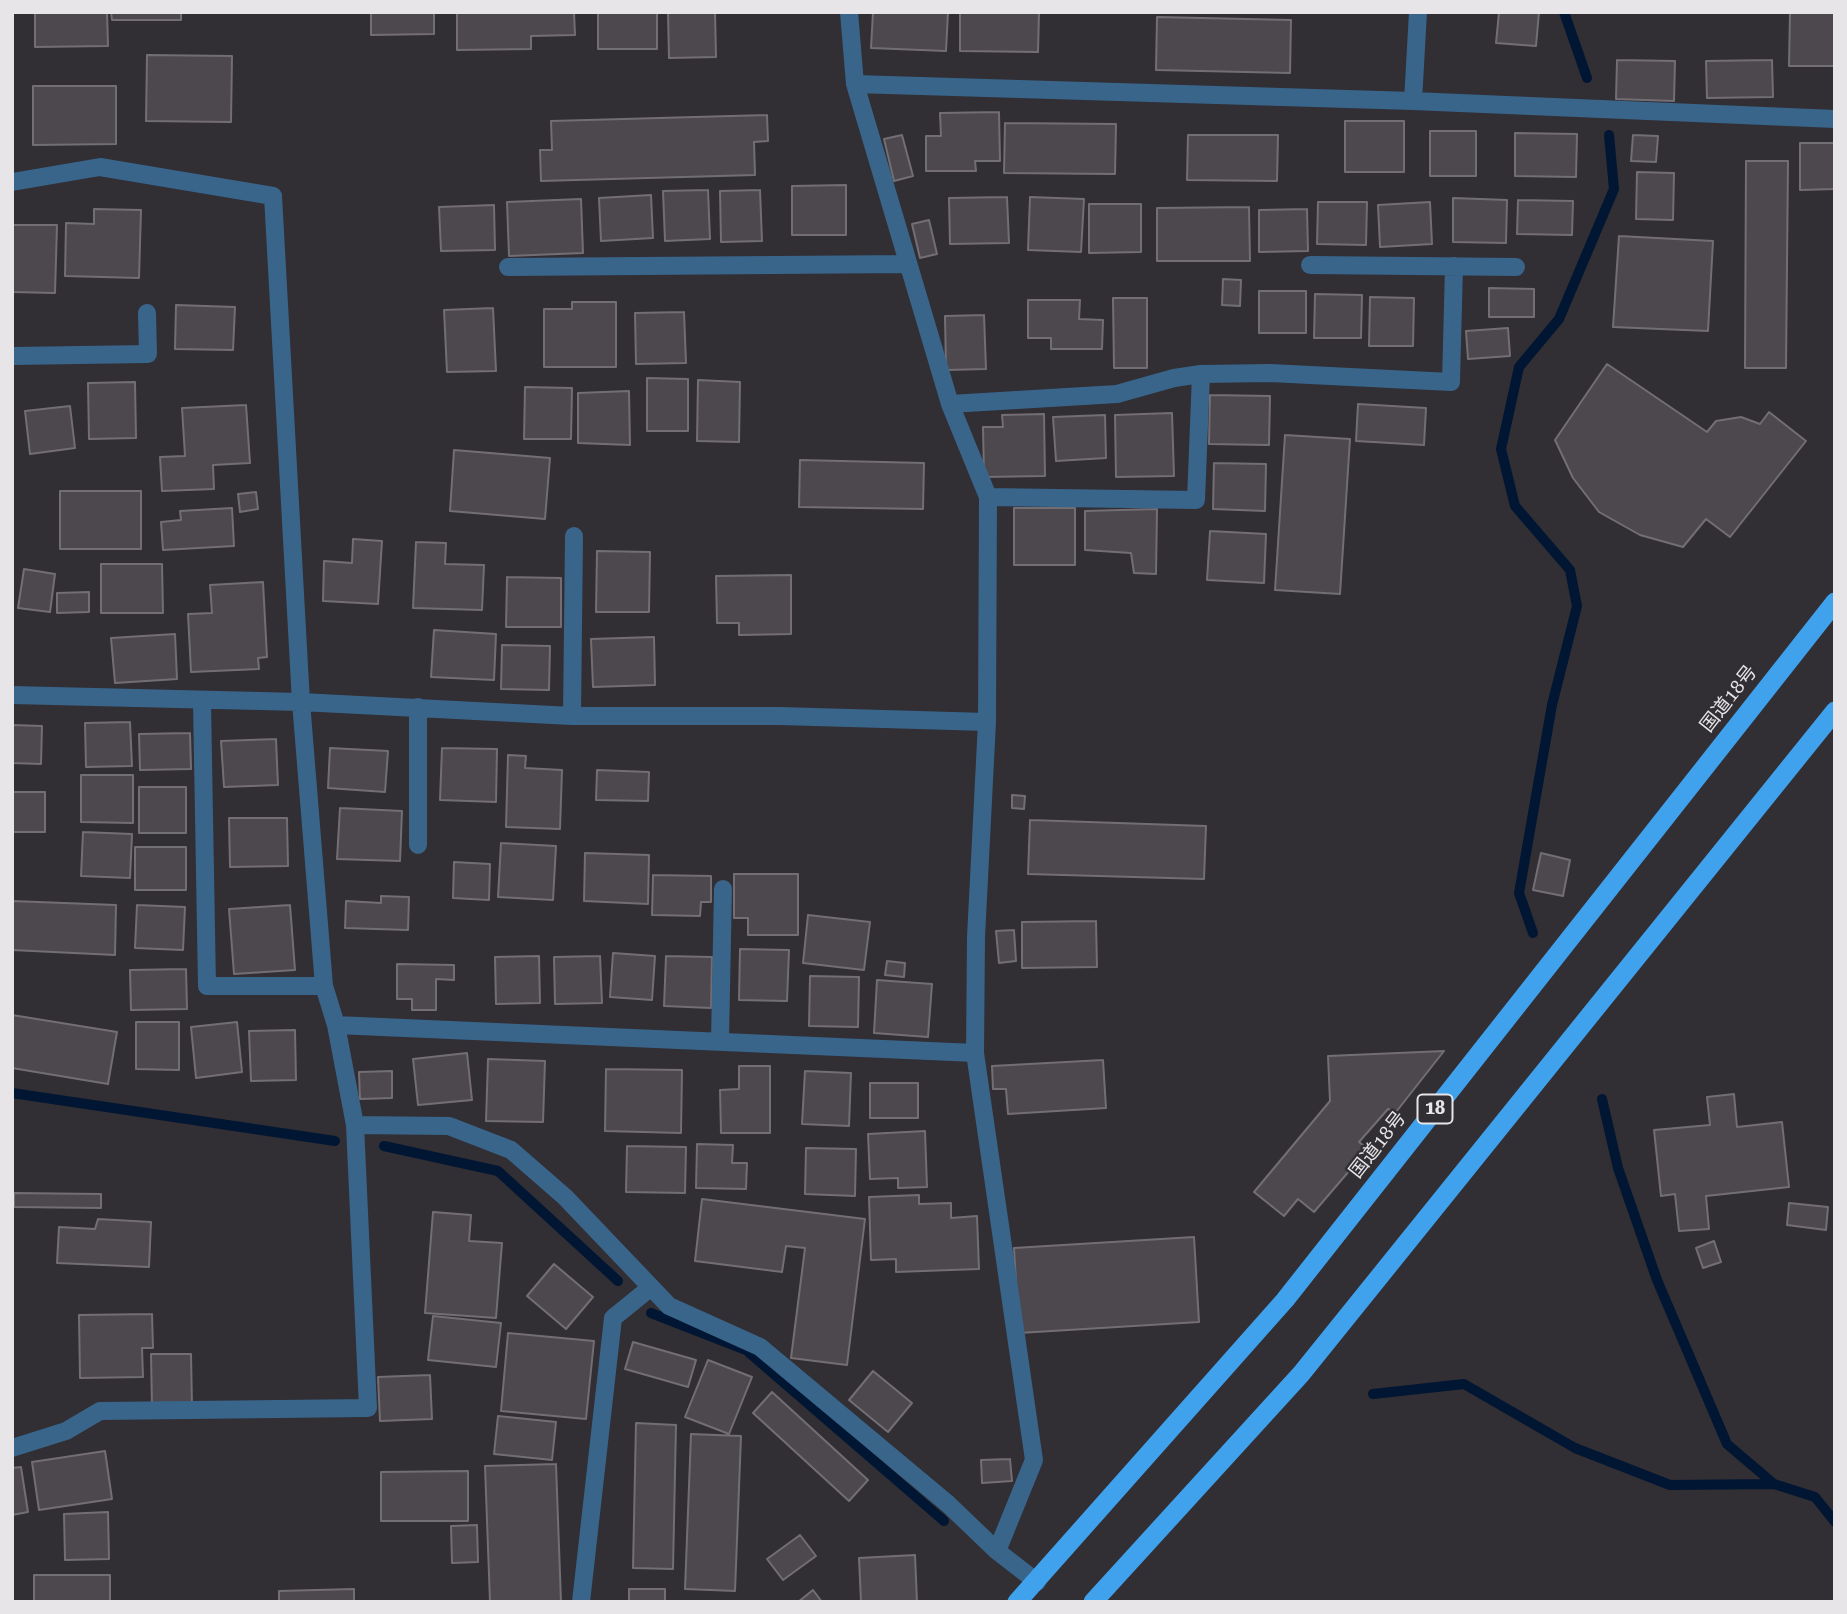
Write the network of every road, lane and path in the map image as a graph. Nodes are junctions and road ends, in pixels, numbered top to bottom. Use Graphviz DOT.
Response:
graph roads {
  1 [pos="849,12"];
  2 [pos="1418,12"];
  3 [pos="855,84"];
  4 [pos="1413,101"];
  5 [pos="1835,119"];
  6 [pos="12,182"];
  7 [pos="907,264"];
  8 [pos="1310,265"];
  9 [pos="1454,266"];
  10 [pos="508,267"];
  11 [pos="1516,267"];
  12 [pos="147,313"];
  13 [pos="12,356"];
  14 [pos="1201,374"];
  15 [pos="950,404"];
  16 [pos="988,497"];
  17 [pos="574,536"];
  18 [pos="1835,601"];
  19 [pos="12,695"];
  20 [pos="202,702"];
  21 [pos="301,702"];
  22 [pos="418,707"];
  23 [pos="1835,711"];
  24 [pos="572,716"];
  25 [pos="987,722"];
  26 [pos="418,845"];
  27 [pos="723,889"];
  28 [pos="324,986"];
  29 [pos="336,1024"];
  30 [pos="720,1040"];
  31 [pos="975,1053"];
  32 [pos="355,1125"];
  33 [pos="650,1288"];
  34 [pos="12,1448"];
  35 [pos="997,1551"];
  36 [pos="1037,1582"];
  37 [pos="580,1602"];
  38 [pos="1017,1602"];
  39 [pos="1093,1602"];
  1 -- 3 [label="street"];
  2 -- 4 [label="street"];
  3 -- 4 [label="street"];
  3 -- 7 [label="street"];
  4 -- 5 [label="street"];
  6 -- 21 [label="street"];
  7 -- 10 [label="street"];
  7 -- 15 [label="street"];
  8 -- 9 [label="street"];
  9 -- 11 [label="street"];
  9 -- 14 [label="street"];
  12 -- 13 [label="street"];
  14 -- 15 [label="street"];
  14 -- 16 [label="street"];
  15 -- 16 [label="street"];
  16 -- 25 [label="street"];
  17 -- 24 [label="street"];
  18 -- 36 [label="highway, 国道18号 / 18"];
  19 -- 20 [label="street"];
  20 -- 21 [label="street"];
  20 -- 28 [label="street"];
  21 -- 22 [label="street"];
  21 -- 28 [label="street"];
  22 -- 24 [label="street"];
  22 -- 26 [label="street"];
  23 -- 39 [label="highway"];
  24 -- 25 [label="street"];
  25 -- 31 [label="street"];
  27 -- 30 [label="street"];
  28 -- 29 [label="street"];
  29 -- 30 [label="street"];
  29 -- 32 [label="street"];
  30 -- 31 [label="street"];
  31 -- 35 [label="street"];
  32 -- 33 [label="street"];
  32 -- 34 [label="street"];
  33 -- 35 [label="street"];
  33 -- 37 [label="street"];
  35 -- 36 [label="street"];
  36 -- 38 [label="highway, 国道18号 / 18"];
}
